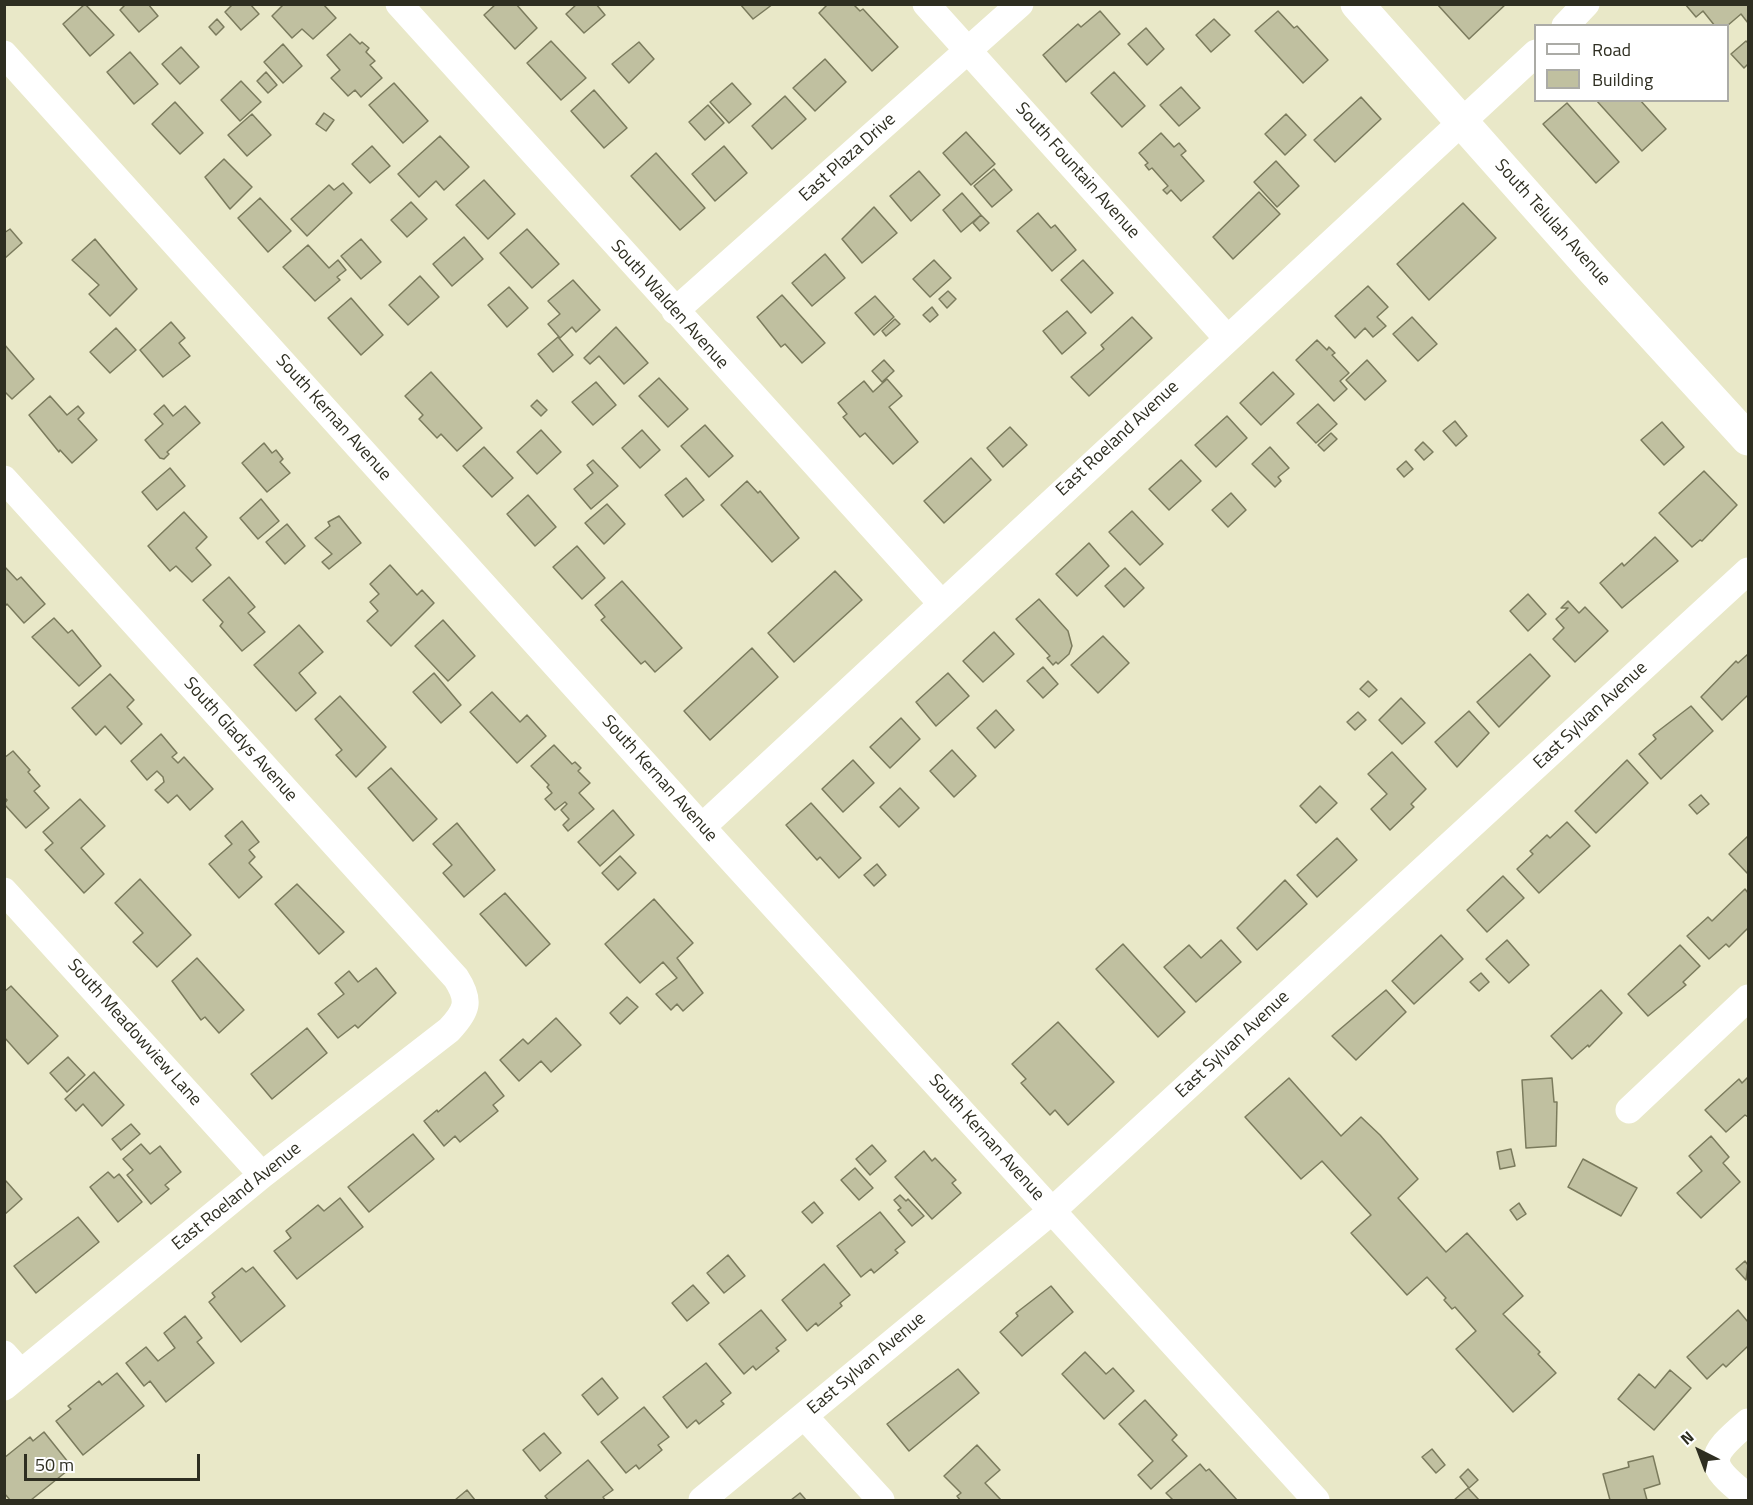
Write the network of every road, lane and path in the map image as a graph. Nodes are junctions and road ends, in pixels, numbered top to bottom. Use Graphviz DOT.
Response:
graph roads {
  1 [pos="399,4"];
  2 [pos="926,4"];
  3 [pos="1020,4"];
  4 [pos="1357,4"];
  5 [pos="1586,4"];
  6 [pos="1567,24"];
  7 [pos="968,50"];
  8 [pos="4,54"];
  9 [pos="1534,55"];
  10 [pos="1460,122"];
  11 [pos="675,311"];
  12 [pos="1227,338"];
  13 [pos="1749,439"];
  14 [pos="4,479"];
  15 [pos="1749,571"];
  16 [pos="942,604"];
  17 [pos="702,827"];
  18 [pos="4,891"];
  19 [pos="1749,998"];
  20 [pos="465,1006"];
  21 [pos="1629,1110"];
  22 [pos="262,1175"];
  23 [pos="1053,1210"];
  24 [pos="10,1371"];
  25 [pos="804,1416"];
  26 [pos="1749,1422"];
  27 [pos="1749,1497"];
  28 [pos="702,1500"];
  29 [pos="881,1500"];
  30 [pos="1317,1500"];
  1 -- 11 [label="street, South Walden Avenue"];
  2 -- 7 [label="street, South Fountain Avenue"];
  3 -- 7 [label="street, East Plaza Drive"];
  4 -- 10 [label="street, South Telulah Avenue"];
  5 -- 6 [label="street"];
  7 -- 11 [label="street, East Plaza Drive"];
  7 -- 12 [label="street, South Fountain Avenue"];
  8 -- 17 [label="street, South Kernan Avenue"];
  9 -- 10 [label="street, East Roeland Avenue"];
  10 -- 12 [label="street, East Roeland Avenue"];
  10 -- 13 [label="street, South Telulah Avenue"];
  11 -- 16 [label="street, South Walden Avenue"];
  12 -- 16 [label="street, East Roeland Avenue"];
  14 -- 20 [label="street, South Gladys Avenue"];
  15 -- 23 [label="street, East Sylvan Avenue"];
  16 -- 17 [label="street, East Roeland Avenue"];
  17 -- 23 [label="street, South Kernan Avenue"];
  18 -- 22 [label="street, South Meadowview Lane"];
  19 -- 21 [label="street"];
  20 -- 22 [label="street, East Roeland Avenue"];
  22 -- 24 [label="street, East Roeland Avenue"];
  23 -- 25 [label="street, East Sylvan Avenue"];
  23 -- 30 [label="street, South Kernan Avenue"];
  25 -- 28 [label="street, East Sylvan Avenue"];
  25 -- 29 [label="street"];
  26 -- 27 [label="street"];
}
